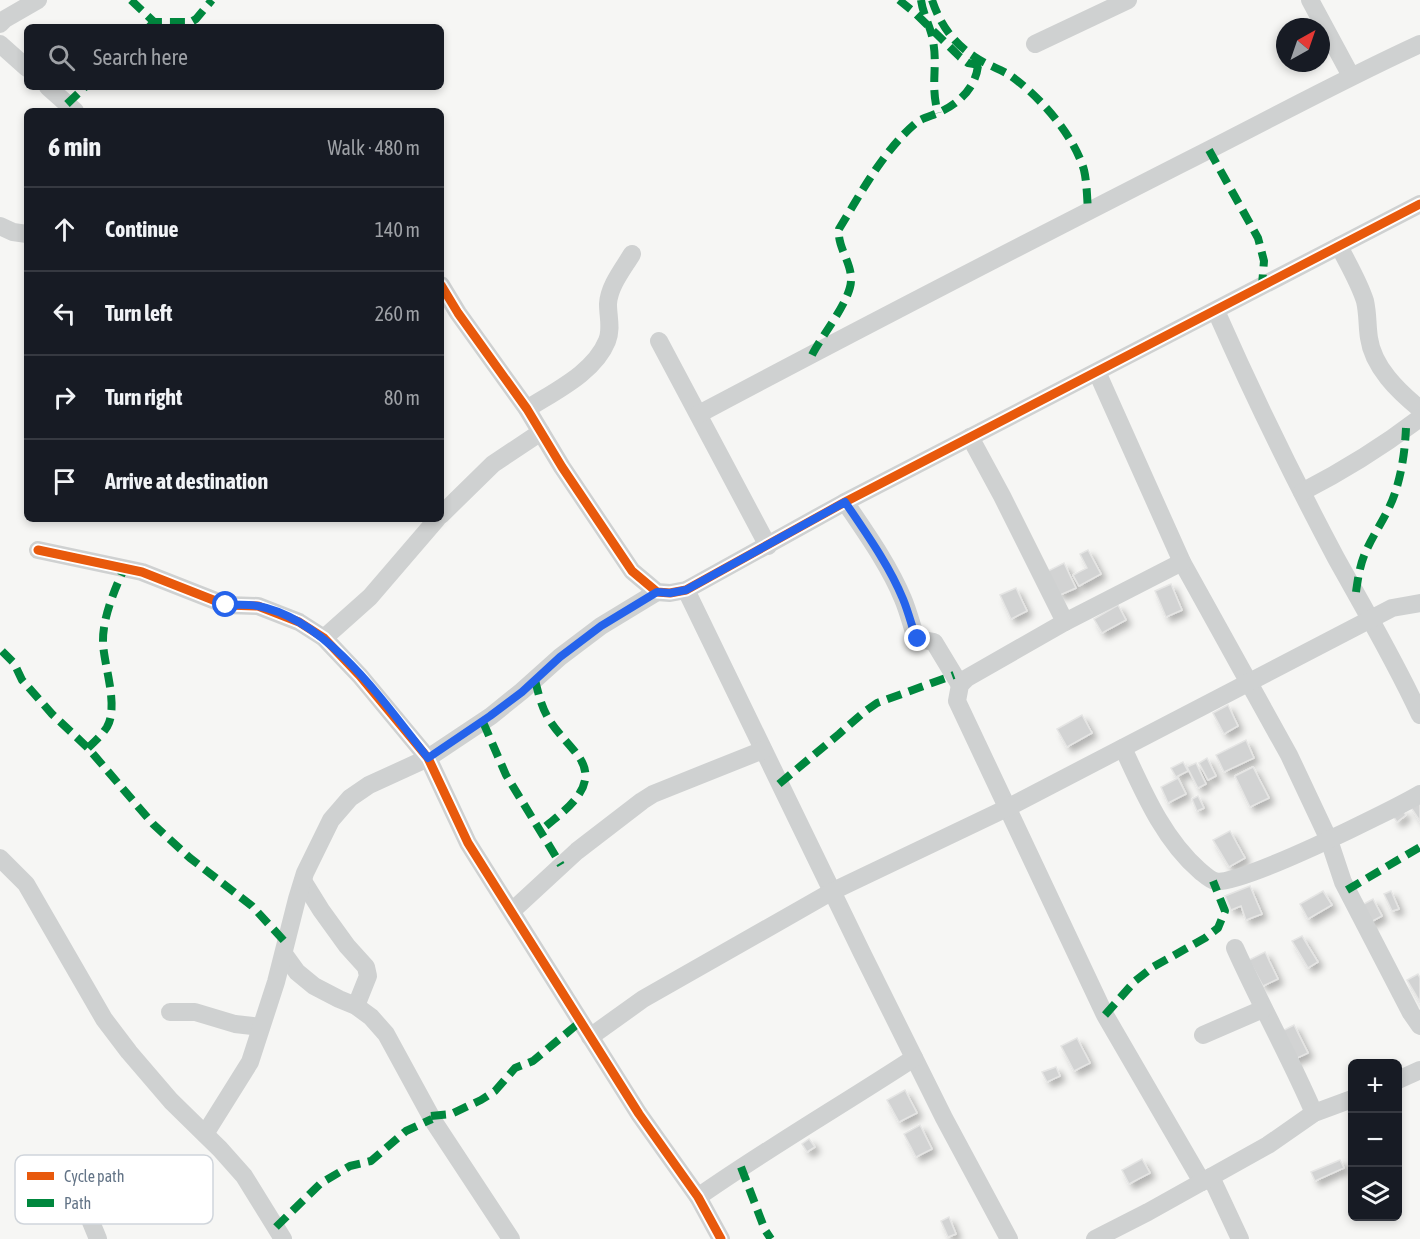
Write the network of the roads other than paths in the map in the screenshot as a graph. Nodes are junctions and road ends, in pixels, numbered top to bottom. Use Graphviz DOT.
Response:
graph roads {
  1 [pos="38,0"];
  2 [pos="1128,0"];
  3 [pos="1310,0"];
  4 [pos="0,24"];
  5 [pos="0,44"];
  6 [pos="1035,44"];
  7 [pos="1420,44"];
  8 [pos="24,65"];
  9 [pos="1351,76"];
  10 [pos="51,90"];
  11 [pos="72,108"];
  12 [pos="1420,204"];
  13 [pos="0,226"];
  14 [pos="24,234"];
  15 [pos="1339,246"];
  16 [pos="632,254"];
  17 [pos="444,290"];
  18 [pos="1216,311"];
  19 [pos="659,341"];
  20 [pos="1097,372"];
  21 [pos="527,409"];
  22 [pos="1420,409"];
  23 [pos="699,414"];
  24 [pos="1420,418"];
  25 [pos="541,432"];
  26 [pos="970,437"];
  27 [pos="1302,492"];
  28 [pos="845,502"];
  29 [pos="444,512"];
  30 [pos="434,522"];
  31 [pos="768,546"];
  32 [pos="38,550"];
  33 [pos="1182,562"];
  34 [pos="686,590"];
  35 [pos="657,592"];
  36 [pos="1420,603"];
  37 [pos="1371,618"];
  38 [pos="1065,622"];
  39 [pos="324,638"];
  40 [pos="1249,681"];
  41 [pos="960,685"];
  42 [pos="1420,715"];
  43 [pos="1123,748"];
  44 [pos="763,750"];
  45 [pos="428,758"];
  46 [pos="1420,794"];
  47 [pos="1007,808"];
  48 [pos="1329,840"];
  49 [pos="0,858"];
  50 [pos="303,881"];
  51 [pos="831,892"];
  52 [pos="512,911"];
  53 [pos="1235,948"];
  54 [pos="284,954"];
  55 [pos="356,1006"];
  56 [pos="1263,1009"];
  57 [pos="170,1012"];
  58 [pos="1420,1026"];
  59 [pos="261,1027"];
  60 [pos="1203,1035"];
  61 [pos="590,1037"];
  62 [pos="914,1058"];
  63 [pos="1420,1070"];
  64 [pos="1402,1078"];
  65 [pos="1348,1101"];
  66 [pos="1314,1113"];
  67 [pos="206,1134"];
  68 [pos="1206,1180"];
  69 [pos="698,1197"];
  70 [pos="92,1224"];
  71 [pos="98,1239"];
  72 [pos="283,1239"];
  73 [pos="511,1239"];
  74 [pos="721,1239"];
  75 [pos="1009,1239"];
  76 [pos="1095,1239"];
  77 [pos="1240,1239"];
  1 -- 4 [label="street"];
  2 -- 6 [label="street"];
  3 -- 9 [label="street"];
  5 -- 8 [label="street"];
  7 -- 9 [label="street"];
  9 -- 23 [label="street"];
  10 -- 11 [label="street"];
  12 -- 15 [label="street"];
  13 -- 14 [label="street"];
  15 -- 18 [label="street"];
  15 -- 22 [label="street"];
  16 -- 21 [label="street"];
  17 -- 21 [label="street"];
  18 -- 20 [label="street"];
  18 -- 27 [label="street"];
  19 -- 23 [label="street"];
  20 -- 26 [label="street"];
  20 -- 33 [label="street"];
  21 -- 25 [label="street"];
  23 -- 31 [label="street"];
  24 -- 27 [label="street"];
  25 -- 29 [label="street"];
  25 -- 35 [label="street"];
  26 -- 28 [label="street"];
  26 -- 38 [label="street"];
  27 -- 37 [label="street"];
  28 -- 31 [label="street"];
  28 -- 41 [label="street"];
  30 -- 39 [label="street"];
  31 -- 34 [label="street"];
  32 -- 39 [label="street"];
  33 -- 38 [label="street"];
  33 -- 40 [label="street"];
  34 -- 35 [label="street"];
  34 -- 44 [label="street"];
  35 -- 45 [label="street"];
  36 -- 37 [label="street"];
  37 -- 40 [label="street"];
  37 -- 42 [label="street"];
  38 -- 41 [label="street"];
  39 -- 45 [label="street"];
  40 -- 43 [label="street"];
  40 -- 48 [label="street"];
  41 -- 47 [label="street"];
  43 -- 47 [label="street"];
  43 -- 48 [label="street"];
  44 -- 51 [label="street"];
  44 -- 52 [label="street"];
  45 -- 50 [label="street"];
  45 -- 52 [label="street"];
  46 -- 48 [label="street"];
  47 -- 51 [label="street"];
  47 -- 68 [label="street"];
  48 -- 58 [label="street"];
  49 -- 67 [label="street"];
  50 -- 54 [label="street"];
  50 -- 55 [label="street"];
  51 -- 61 [label="street"];
  51 -- 62 [label="street"];
  52 -- 61 [label="street"];
  53 -- 56 [label="street"];
  54 -- 55 [label="street"];
  54 -- 59 [label="street"];
  55 -- 73 [label="street"];
  56 -- 60 [label="street"];
  56 -- 66 [label="street"];
  57 -- 59 [label="street"];
  59 -- 67 [label="street"];
  61 -- 69 [label="street"];
  62 -- 69 [label="street"];
  62 -- 75 [label="street"];
  63 -- 64 [label="street"];
  65 -- 66 [label="street"];
  66 -- 68 [label="street"];
  67 -- 72 [label="street"];
  68 -- 76 [label="street"];
  68 -- 77 [label="street"];
  69 -- 74 [label="street"];
  70 -- 71 [label="street"];
}
